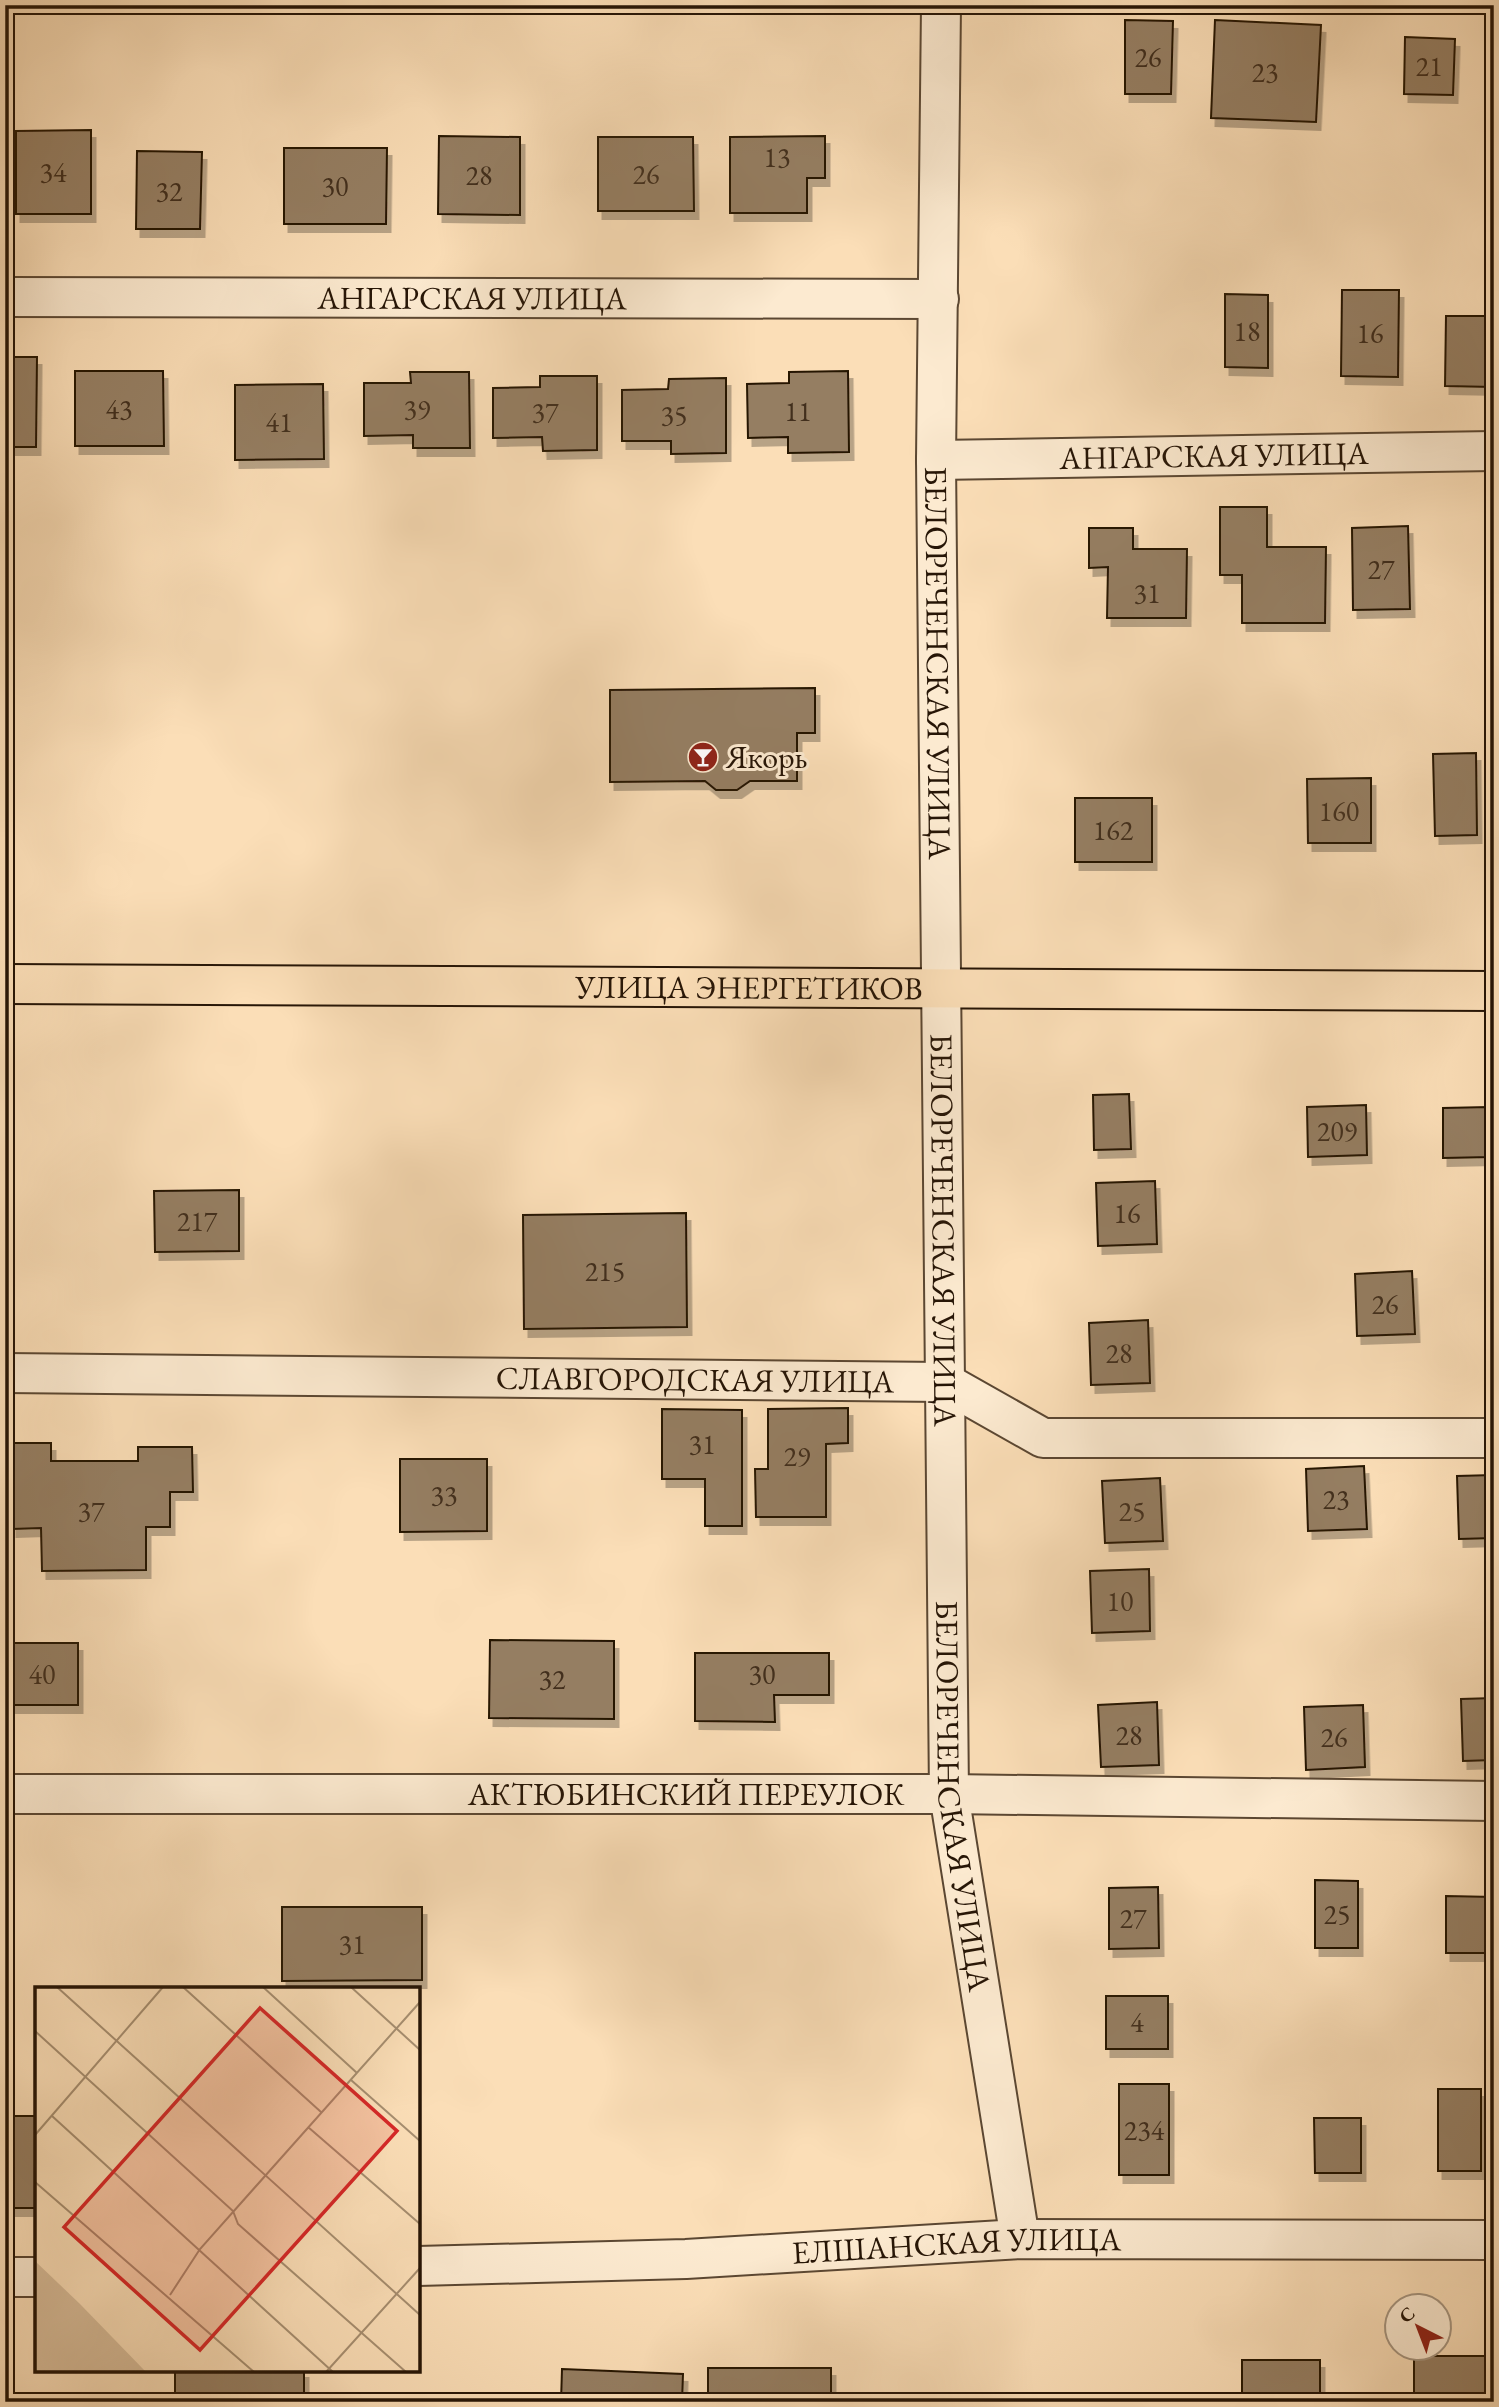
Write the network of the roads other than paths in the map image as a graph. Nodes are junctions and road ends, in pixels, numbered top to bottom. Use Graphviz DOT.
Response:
graph roads {
  1 [pos="941,5"];
  2 [pos="5,298"];
  3 [pos="939,299"];
  4 [pos="1494,451"];
  5 [pos="936,460"];
  6 [pos="5,984"];
  7 [pos="941,990"];
  8 [pos="1494,991"];
  9 [pos="5,1373"];
  10 [pos="944,1382"];
  11 [pos="1494,1438"];
  12 [pos="5,1794"];
  13 [pos="949,1794"];
  14 [pos="1494,1801"];
  15 [pos="1020,2239"];
  16 [pos="1494,2240"];
  17 [pos="420,2266"];
  18 [pos="5,2277"];
  19 [pos="35,2277"];
  1 -- 3 [label="street, БЕЛОРЕЧЕНСКАЯ УЛИЦА"];
  2 -- 3 [label="street, АНГАРСКАЯ УЛИЦА"];
  3 -- 5 [label="street, БЕЛОРЕЧЕНСКАЯ УЛИЦА"];
  4 -- 5 [label="street, АНГАРСКАЯ УЛИЦА"];
  5 -- 7 [label="street, БЕЛОРЕЧЕНСКАЯ УЛИЦА"];
  6 -- 7 [label="main road, УЛИЦА ЭНЕРГЕТИКОВ"];
  7 -- 8 [label="main road, УЛИЦА ЭНЕРГЕТИКОВ"];
  7 -- 10 [label="street, БЕЛОРЕЧЕНСКАЯ УЛИЦА"];
  9 -- 10 [label="street, СЛАВГОРОДСКАЯ УЛИЦА"];
  10 -- 11 [label="street, СЛАВГОРОДСКАЯ УЛИЦА"];
  10 -- 13 [label="street, БЕЛОРЕЧЕНСКАЯ УЛИЦА"];
  12 -- 13 [label="street, АКТЮБИНСКИЙ ПЕРЕУЛОК"];
  13 -- 14 [label="street, АКТЮБИНСКИЙ ПЕРЕУЛОК"];
  13 -- 15 [label="street, БЕЛОРЕЧЕНСКАЯ УЛИЦА"];
  15 -- 16 [label="street, ЕЛШАНСКАЯ УЛИЦА"];
  15 -- 17 [label="street, ЕЛШАНСКАЯ УЛИЦА"];
  18 -- 19 [label="street"];
}
